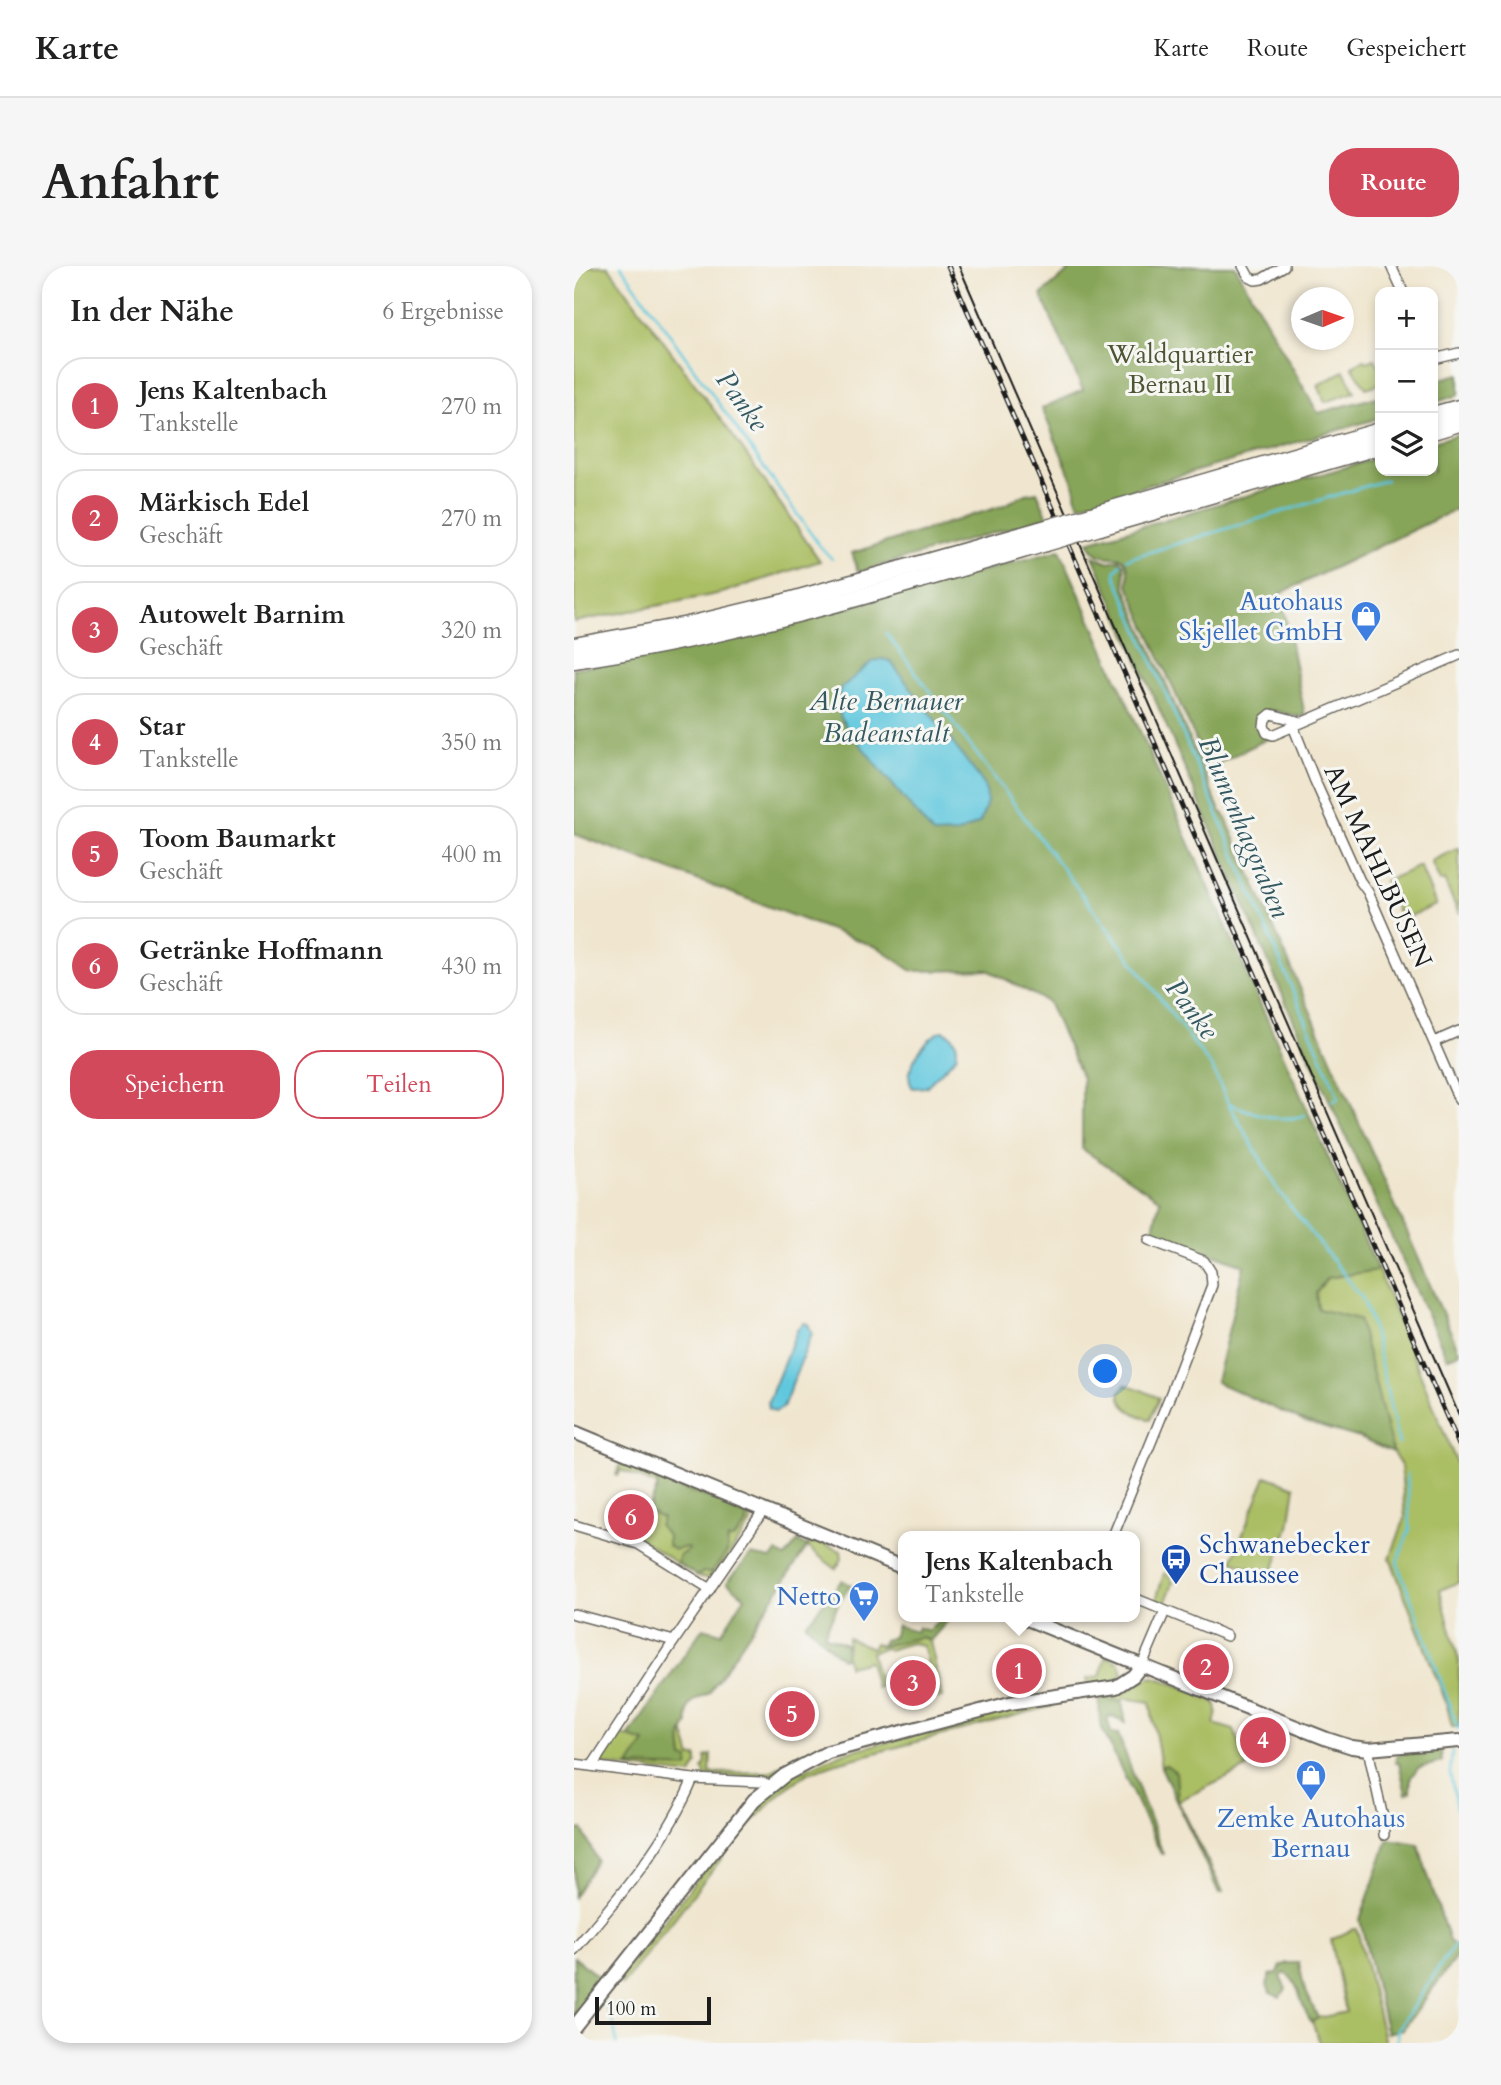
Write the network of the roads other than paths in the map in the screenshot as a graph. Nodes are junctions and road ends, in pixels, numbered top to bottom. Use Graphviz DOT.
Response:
graph roads {
  1 [pos="1243,266"];
  2 [pos="1284,266"];
  3 [pos="1391,266"];
  4 [pos="1401,287"];
  5 [pos="1459,353"];
  6 [pos="1438,358"];
  7 [pos="1459,408"];
  8 [pos="1438,414"];
  9 [pos="1459,423"];
  10 [pos="1438,429"];
  11 [pos="1375,433"];
  12 [pos="1375,447"];
  13 [pos="1098,521"];
  14 [pos="1043,537"];
  15 [pos="574,646"];
  16 [pos="1459,655"];
  17 [pos="574,660"];
  18 [pos="1459,1031"];
  19 [pos="1434,1042"];
  20 [pos="1459,1100"];
  21 [pos="1149,1240"];
  22 [pos="574,1432"];
  23 [pos="763,1511"];
  24 [pos="574,1525"];
  25 [pos="1114,1531"];
  26 [pos="898,1566"];
  27 [pos="710,1589"];
  28 [pos="1140,1600"];
  29 [pos="1165,1611"];
  30 [pos="574,1614"];
  31 [pos="1034,1622"];
  32 [pos="1227,1636"];
  33 [pos="674,1641"];
  34 [pos="1142,1665"];
  35 [pos="1459,1741"];
  36 [pos="1368,1749"];
  37 [pos="574,1764"];
  38 [pos="592,1766"];
  39 [pos="693,1779"];
  40 [pos="770,1785"];
  41 [pos="1384,1835"];
  42 [pos="574,1950"];
  43 [pos="574,2027"];
  1 -- 2 [label="street"];
  3 -- 4 [label="street"];
  5 -- 6 [label="street"];
  7 -- 8 [label="highway"];
  9 -- 10 [label="highway"];
  11 -- 13 [label="highway"];
  12 -- 13 [label="highway"];
  13 -- 14 [label="highway, bridge"];
  14 -- 15 [label="highway"];
  14 -- 17 [label="highway"];
  16 -- 19 [label="street, AM MAHLBUSEN"];
  18 -- 19 [label="street"];
  19 -- 20 [label="street, AM MAHLBUSEN"];
  21 -- 25 [label="street"];
  22 -- 23 [label="main road"];
  23 -- 26 [label="main road"];
  23 -- 27 [label="street"];
  24 -- 27 [label="street"];
  27 -- 33 [label="street"];
  28 -- 29 [label="street"];
  29 -- 32 [label="street"];
  29 -- 34 [label="street"];
  30 -- 33 [label="street"];
  31 -- 34 [label="main road"];
  33 -- 38 [label="street"];
  34 -- 36 [label="main road"];
  34 -- 40 [label="main road"];
  35 -- 36 [label="main road"];
  36 -- 41 [label="street"];
  37 -- 38 [label="street"];
  38 -- 39 [label="street"];
  39 -- 40 [label="street"];
  39 -- 42 [label="street"];
  40 -- 43 [label="main road"];
}
